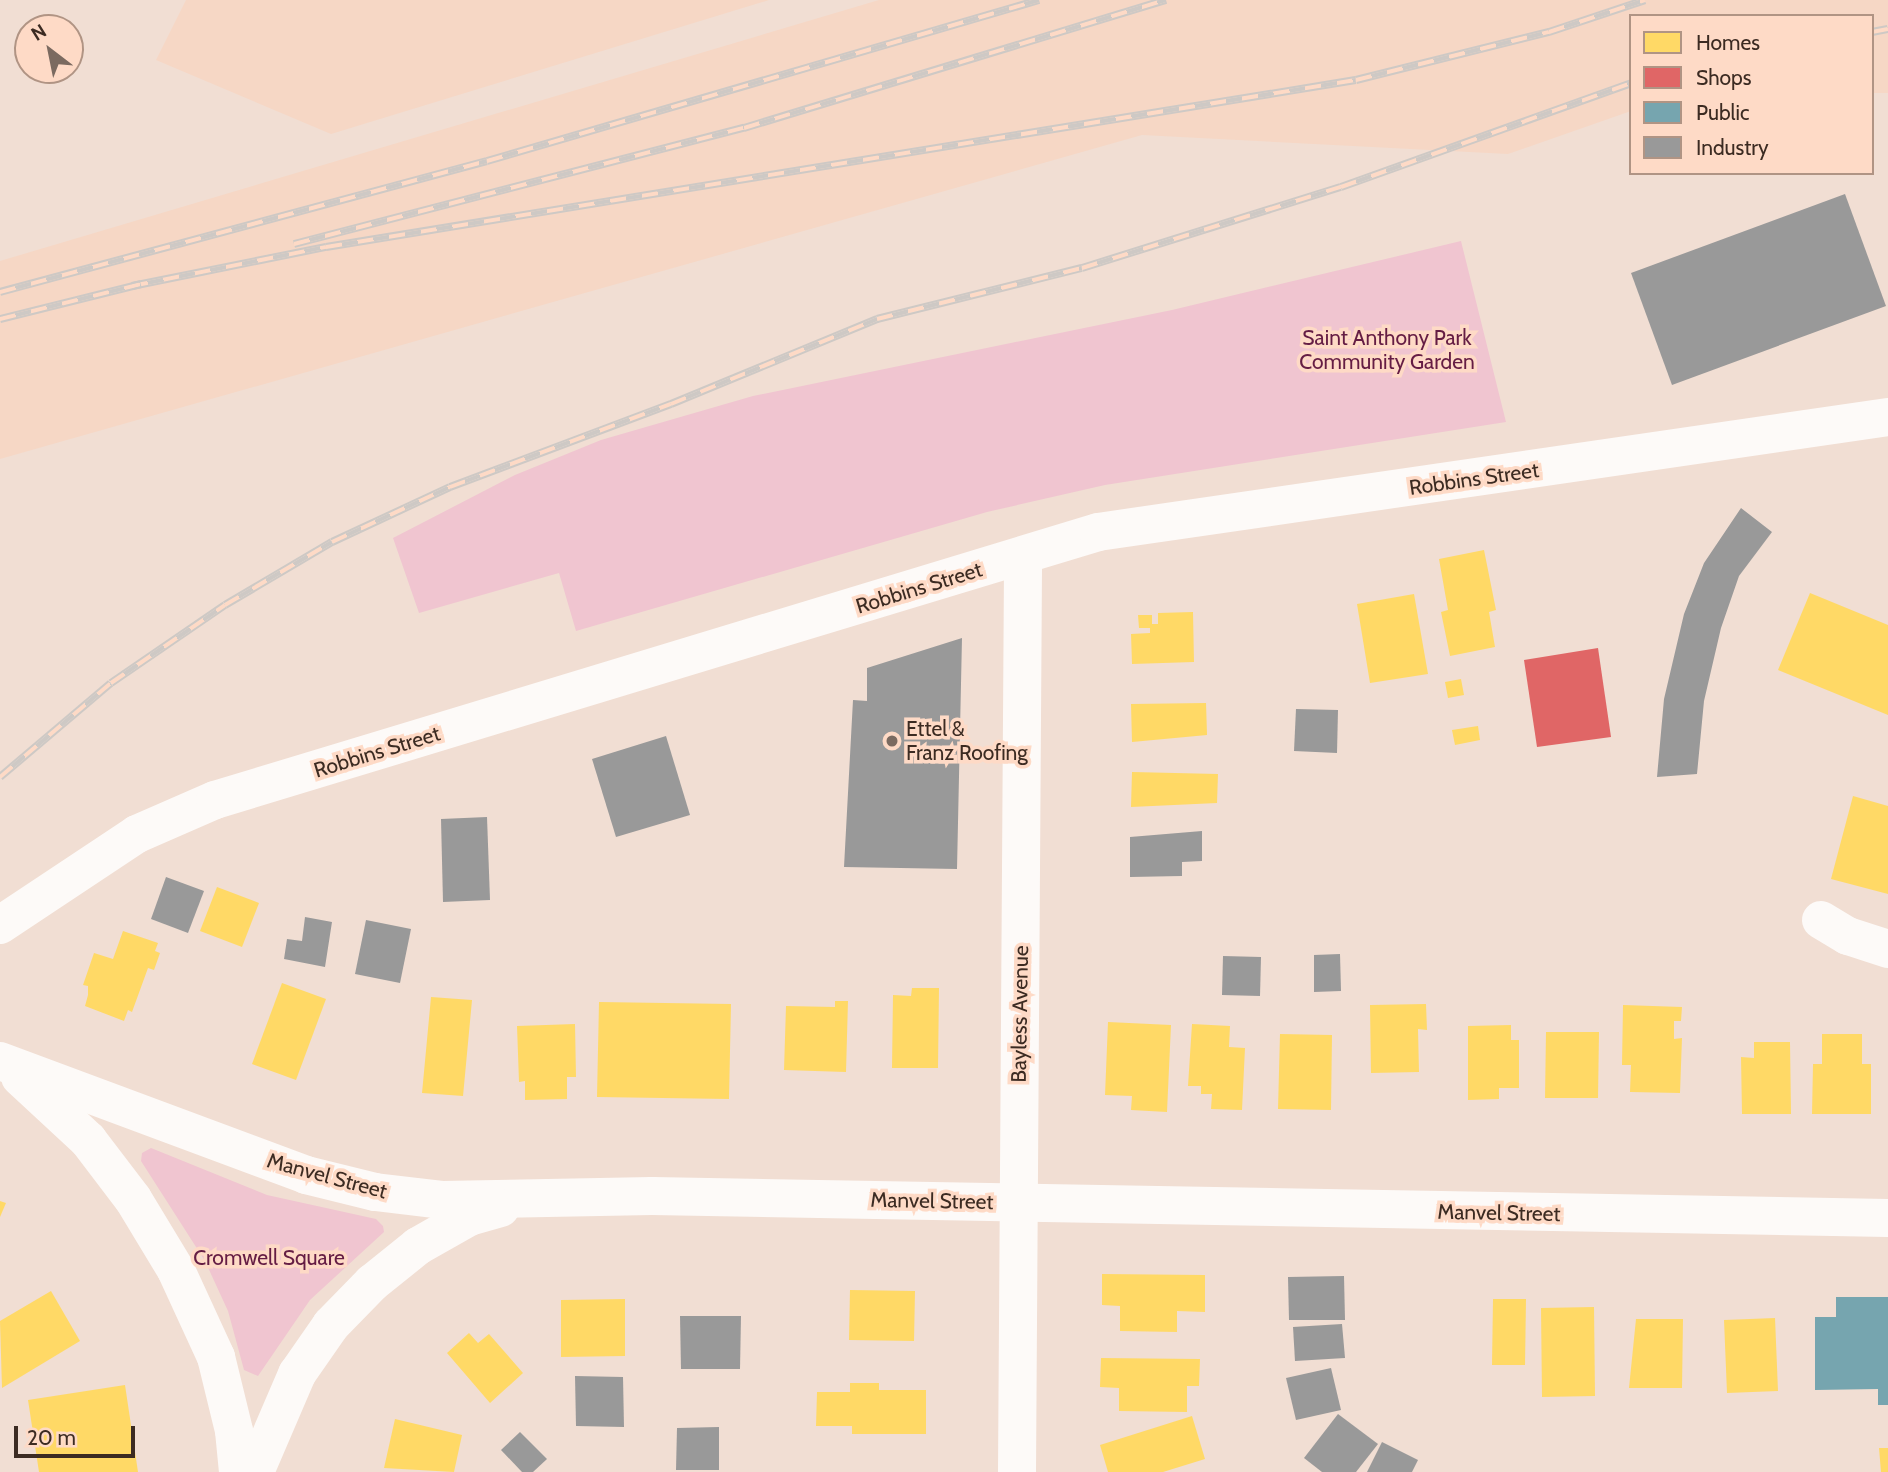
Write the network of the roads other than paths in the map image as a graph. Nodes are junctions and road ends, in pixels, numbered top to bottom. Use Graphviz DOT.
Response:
graph roads {
  1 [pos="1888,417"];
  2 [pos="1023,557"];
  3 [pos="1821,920"];
  4 [pos="0,925"];
  5 [pos="1888,949"];
  6 [pos="1,1062"];
  7 [pos="523,1202"];
  8 [pos="1018,1203"];
  9 [pos="1888,1218"];
  10 [pos="238,1472"];
  11 [pos="255,1472"];
  12 [pos="1017,1472"];
  1 -- 2 [label="street, Robbins Street"];
  2 -- 4 [label="street, Robbins Street"];
  2 -- 8 [label="street, Bayless Avenue"];
  3 -- 5 [label="street"];
  6 -- 7 [label="street, Manvel Street"];
  6 -- 10 [label="street"];
  7 -- 8 [label="street, Manvel Street"];
  7 -- 11 [label="street"];
  8 -- 9 [label="street, Manvel Street"];
  8 -- 12 [label="street, Bayless Avenue"];
}
